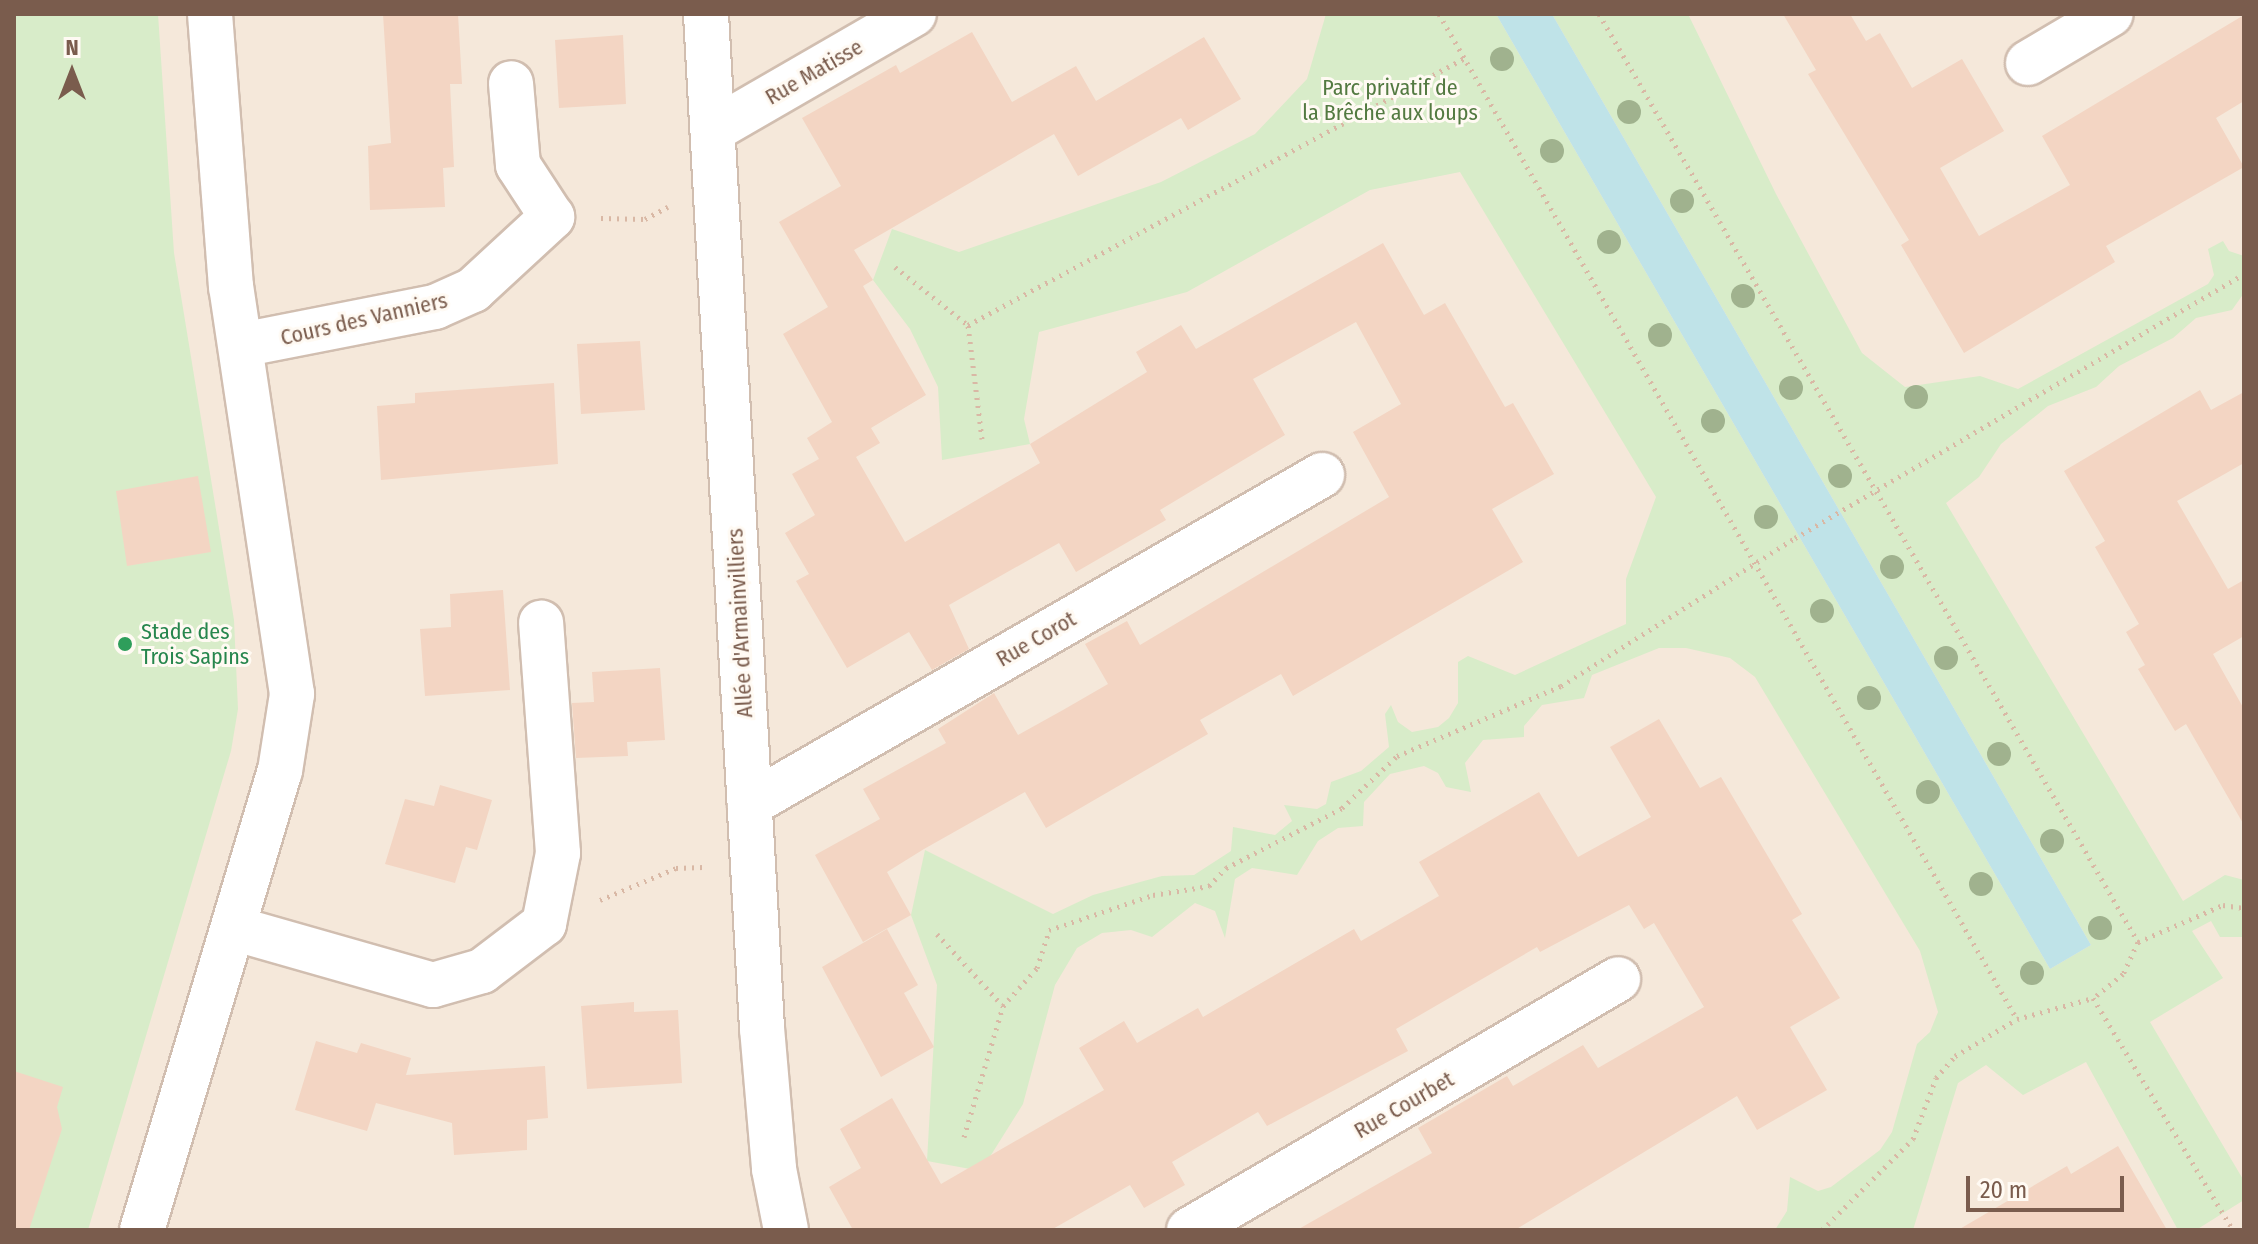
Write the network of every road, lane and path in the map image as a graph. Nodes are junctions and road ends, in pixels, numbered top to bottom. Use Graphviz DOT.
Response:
graph roads {
  1 [pos="210,14"];
  2 [pos="706,14"];
  3 [pos="914,14"];
  4 [pos="1439,14"];
  5 [pos="1599,14"];
  6 [pos="2111,14"];
  7 [pos="1465,58"];
  8 [pos="2028,63"];
  9 [pos="511,83"];
  10 [pos="713,130"];
  11 [pos="716,182"];
  12 [pos="552,217"];
  13 [pos="895,267"];
  14 [pos="2244,274"];
  15 [pos="968,325"];
  16 [pos="241,345"];
  17 [pos="982,439"];
  18 [pos="1322,475"];
  19 [pos="1880,490"];
  20 [pos="1757,561"];
  21 [pos="541,623"];
  22 [pos="750,804"];
  23 [pos="754,866"];
  24 [pos="2244,908"];
  25 [pos="544,924"];
  26 [pos="233,928"];
  27 [pos="937,934"];
  28 [pos="2138,942"];
  29 [pos="1618,979"];
  30 [pos="2093,998"];
  31 [pos="1003,1006"];
  32 [pos="2017,1019"];
  33 [pos="964,1137"];
  34 [pos="142,1230"];
  35 [pos="786,1230"];
  36 [pos="1189,1230"];
  37 [pos="1822,1230"];
  38 [pos="2233,1230"];
  1 -- 16 [label="street"];
  2 -- 10 [label="street, Allée d'Armainvilliers"];
  3 -- 10 [label="street, Rue Matisse"];
  4 -- 7 [label="path"];
  5 -- 19 [label="path"];
  6 -- 8 [label="street"];
  7 -- 15 [label="path"];
  7 -- 20 [label="path"];
  9 -- 12 [label="street"];
  10 -- 11 [label="street, Allée d'Armainvilliers"];
  11 -- 12 [label="path"];
  11 -- 22 [label="street, Allée d'Armainvilliers"];
  12 -- 16 [label="street, Cours des Vanniers"];
  13 -- 15 [label="path"];
  14 -- 19 [label="path"];
  15 -- 17 [label="path"];
  16 -- 26 [label="street"];
  18 -- 22 [label="street, Rue Corot"];
  19 -- 20 [label="path"];
  19 -- 28 [label="path"];
  20 -- 31 [label="path"];
  20 -- 32 [label="path"];
  21 -- 25 [label="street"];
  22 -- 23 [label="street, Allée d'Armainvilliers"];
  23 -- 25 [label="path"];
  23 -- 35 [label="street, Allée d'Armainvilliers"];
  24 -- 28 [label="path"];
  25 -- 26 [label="street"];
  26 -- 34 [label="street"];
  27 -- 31 [label="path"];
  28 -- 30 [label="path"];
  29 -- 36 [label="street, Rue Courbet"];
  30 -- 32 [label="path"];
  30 -- 38 [label="path"];
  31 -- 33 [label="path"];
  32 -- 37 [label="path"];
}
